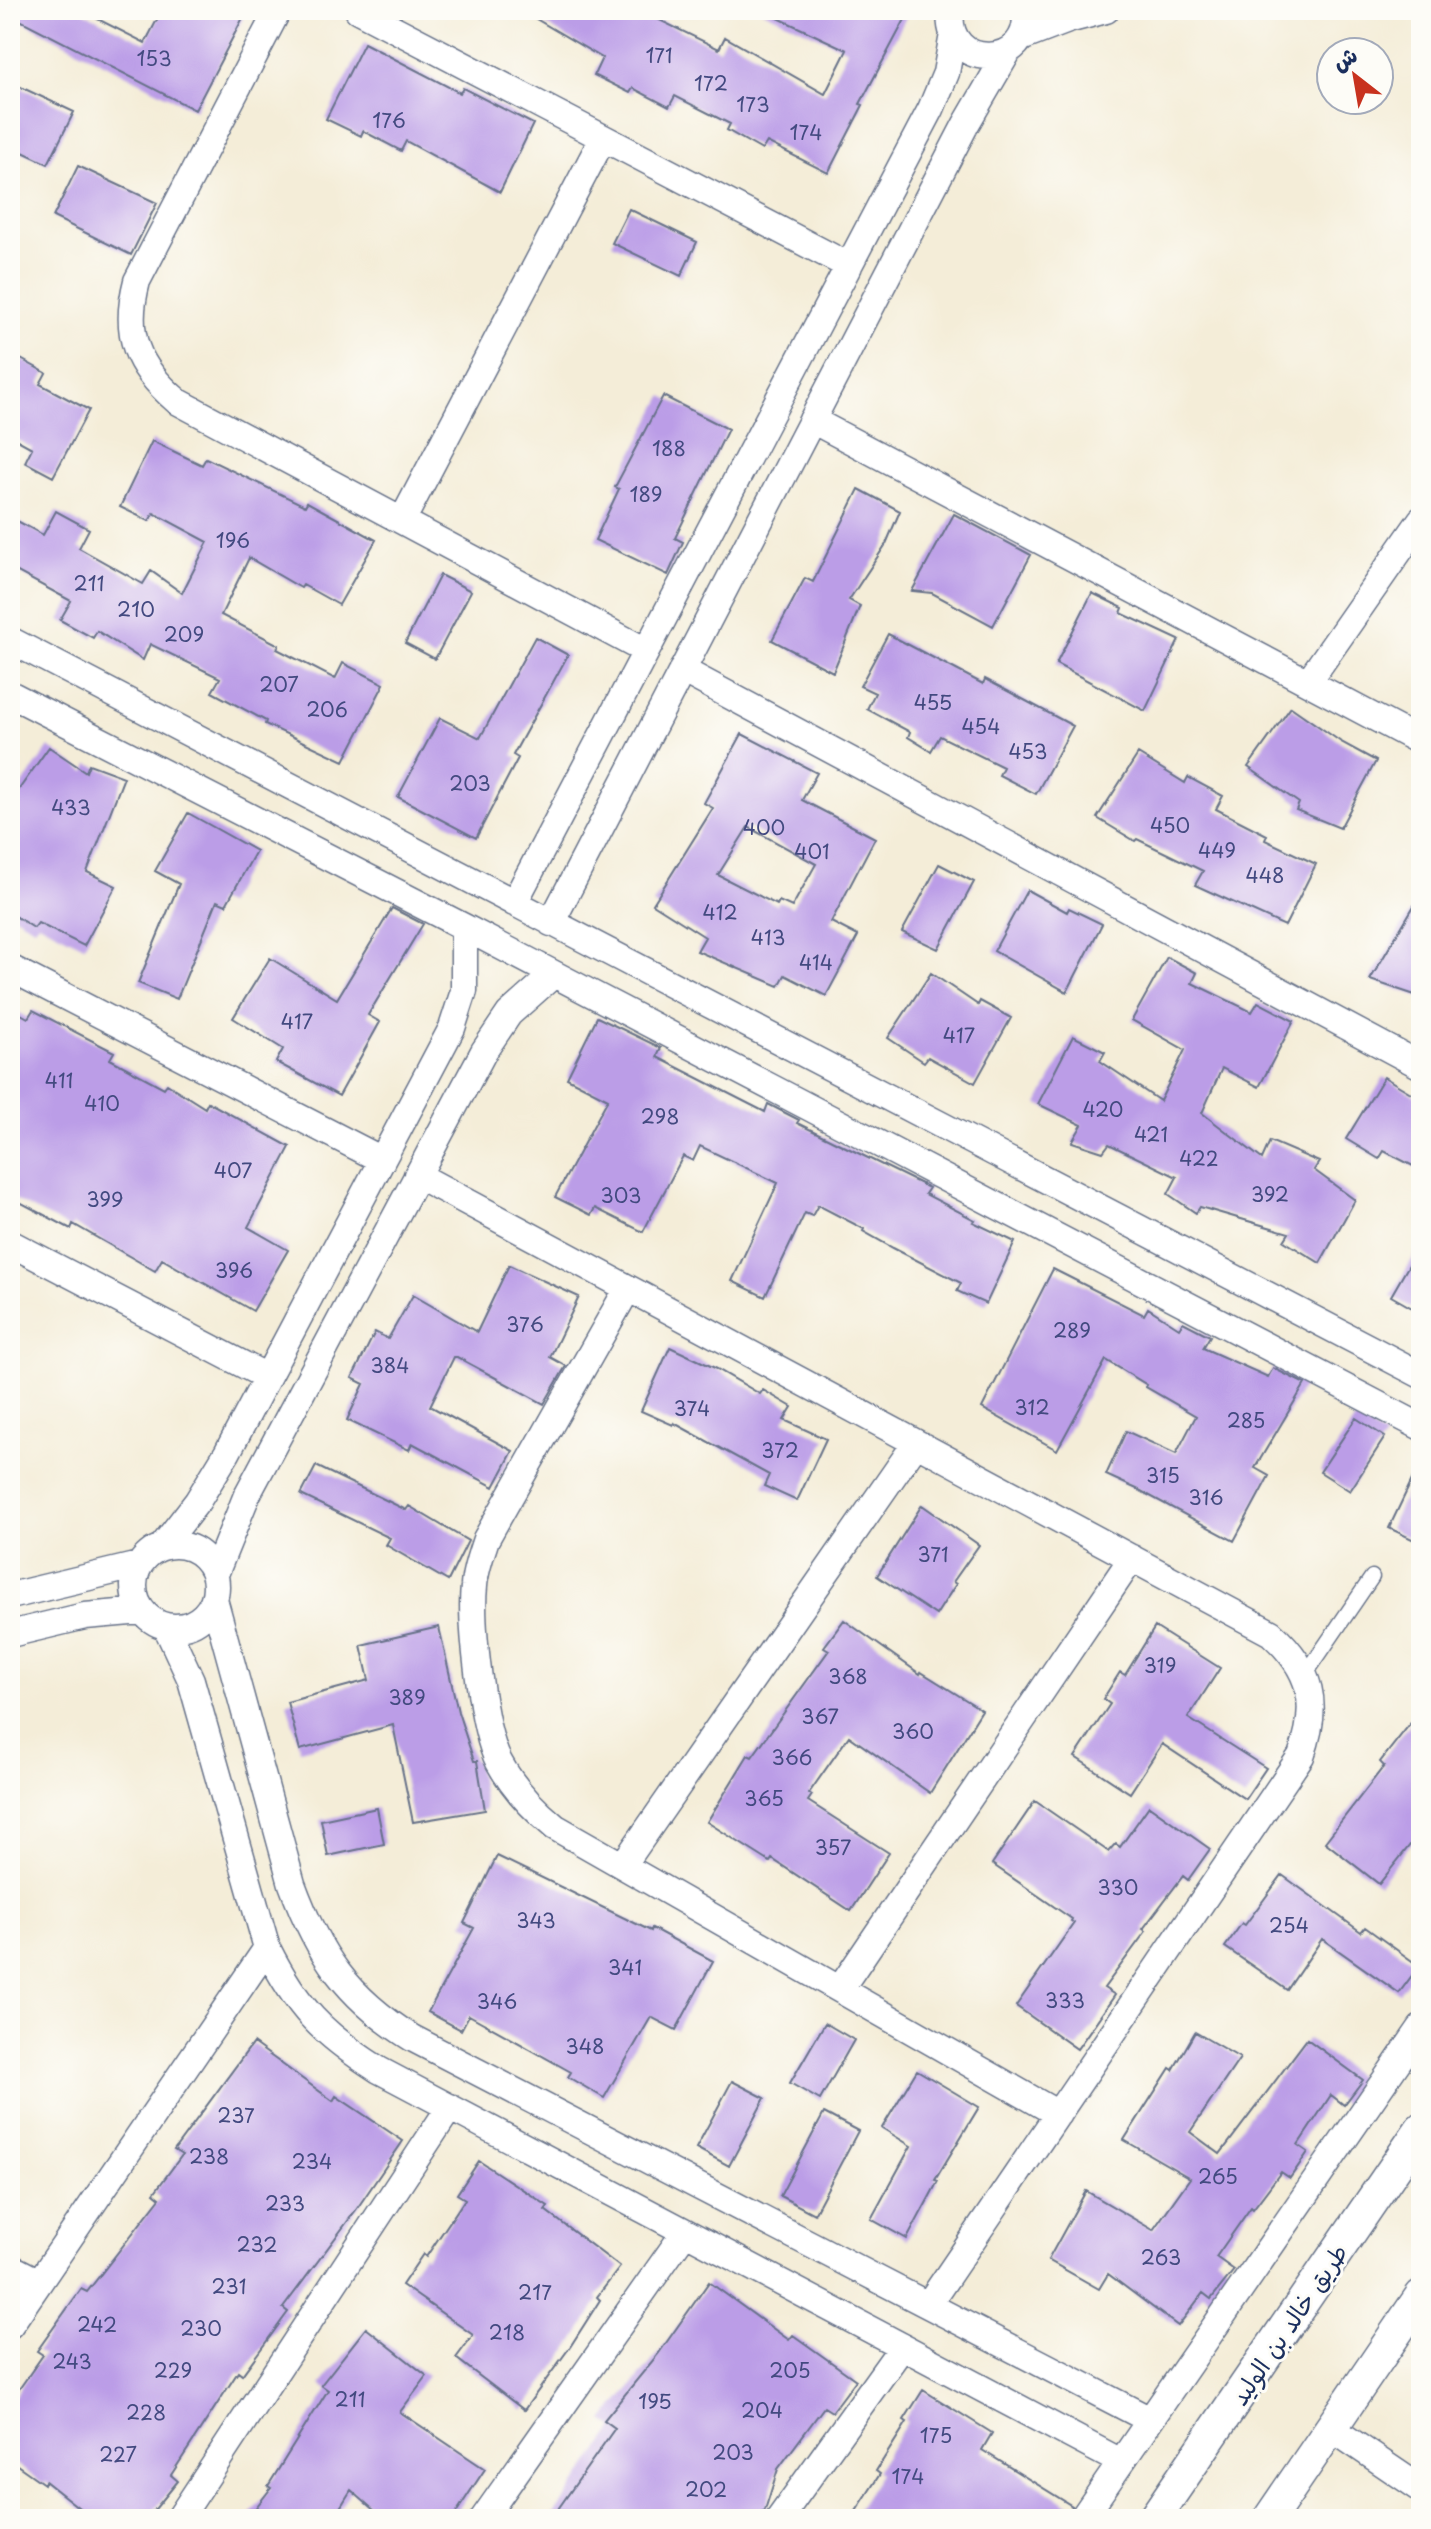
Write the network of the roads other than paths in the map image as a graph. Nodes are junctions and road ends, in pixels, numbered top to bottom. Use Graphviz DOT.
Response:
graph roads {
  1 [pos="278,10"];
  2 [pos="358,10"];
  3 [pos="1025,10"];
  4 [pos="1106,10"];
  5 [pos="947,19"];
  6 [pos="1015,44"];
  7 [pos="603,138"];
  8 [pos="849,266"];
  9 [pos="812,420"];
  10 [pos="1421,520"];
  11 [pos="402,521"];
  12 [pos="10,640"];
  13 [pos="646,651"];
  14 [pos="682,670"];
  15 [pos="1308,682"];
  16 [pos="10,694"];
  17 [pos="1421,742"];
  18 [pos="514,903"];
  19 [pos="551,923"];
  20 [pos="464,927"];
  21 [pos="10,968"];
  22 [pos="554,974"];
  23 [pos="1421,1066"];
  24 [pos="941,1126"];
  25 [pos="382,1160"];
  26 [pos="920,1165"];
  27 [pos="417,1175"];
  28 [pos="10,1243"];
  29 [pos="628,1288"];
  30 [pos="1421,1375"];
  31 [pos="267,1377"];
  32 [pos="1421,1427"];
  33 [pos="916,1443"];
  34 [pos="162,1547"];
  35 [pos="1132,1558"];
  36 [pos="139,1565"];
  37 [pos="1372,1577"];
  38 [pos="214,1586"];
  39 [pos="10,1596"];
  40 [pos="142,1611"];
  41 [pos="166,1626"];
  42 [pos="10,1634"];
  43 [pos="1305,1675"];
  44 [pos="623,1865"];
  45 [pos="267,1948"];
  46 [pos="840,1989"];
  47 [pos="1421,2028"];
  48 [pos="450,2107"];
  49 [pos="1058,2114"];
  50 [pos="1421,2129"];
  51 [pos="685,2232"];
  52 [pos="10,2267"];
  53 [pos="39,2282"];
  54 [pos="1421,2296"];
  55 [pos="928,2305"];
  56 [pos="10,2325"];
  57 [pos="902,2347"];
  58 [pos="1150,2420"];
  59 [pos="1331,2428"];
  60 [pos="1121,2462"];
  61 [pos="1421,2489"];
  62 [pos="179,2519"];
  63 [pos="483,2519"];
  64 [pos="779,2519"];
  65 [pos="1082,2519"];
  66 [pos="1154,2519"];
  67 [pos="1269,2519"];
  1 -- 11 [label="street"];
  2 -- 7 [label="street"];
  3 -- 6 [label="street"];
  4 -- 6 [label="street"];
  5 -- 6 [label="street"];
  5 -- 8 [label="street"];
  6 -- 9 [label="street"];
  7 -- 8 [label="street"];
  7 -- 11 [label="street"];
  8 -- 13 [label="street"];
  9 -- 14 [label="street"];
  9 -- 15 [label="street"];
  10 -- 15 [label="street"];
  11 -- 13 [label="street"];
  12 -- 18 [label="street"];
  13 -- 18 [label="street"];
  14 -- 19 [label="street"];
  14 -- 23 [label="street"];
  15 -- 17 [label="street"];
  16 -- 20 [label="street"];
  18 -- 19 [label="street"];
  19 -- 24 [label="street"];
  20 -- 22 [label="street"];
  20 -- 25 [label="street"];
  21 -- 25 [label="street"];
  22 -- 26 [label="street"];
  22 -- 27 [label="street"];
  24 -- 26 [label="street"];
  24 -- 30 [label="street"];
  25 -- 31 [label="street"];
  26 -- 32 [label="street"];
  27 -- 29 [label="street"];
  27 -- 38 [label="street"];
  28 -- 31 [label="street"];
  29 -- 33 [label="street"];
  29 -- 44 [label="street"];
  31 -- 34 [label="street"];
  33 -- 35 [label="street"];
  33 -- 44 [label="street"];
  34 -- 36 [label="street"];
  34 -- 38 [label="street"];
  35 -- 43 [label="street"];
  35 -- 46 [label="street"];
  36 -- 39 [label="street"];
  36 -- 40 [label="street"];
  37 -- 43 [label="lane"];
  38 -- 41 [label="street"];
  38 -- 55 [label="street"];
  40 -- 41 [label="street"];
  40 -- 42 [label="street"];
  41 -- 45 [label="street"];
  43 -- 49 [label="street"];
  44 -- 46 [label="street"];
  45 -- 48 [label="street"];
  45 -- 53 [label="street"];
  46 -- 49 [label="street"];
  47 -- 58 [label="street"];
  48 -- 51 [label="street"];
  48 -- 62 [label="street"];
  49 -- 55 [label="street"];
  50 -- 66 [label="street, طريق خالد بن الوليد"];
  51 -- 57 [label="street"];
  51 -- 63 [label="street"];
  52 -- 53 [label="street"];
  53 -- 56 [label="street"];
  54 -- 59 [label="street"];
  55 -- 58 [label="street"];
  57 -- 60 [label="street"];
  57 -- 64 [label="street"];
  58 -- 60 [label="street"];
  59 -- 61 [label="street"];
  59 -- 67 [label="street"];
  60 -- 65 [label="street"];
}
